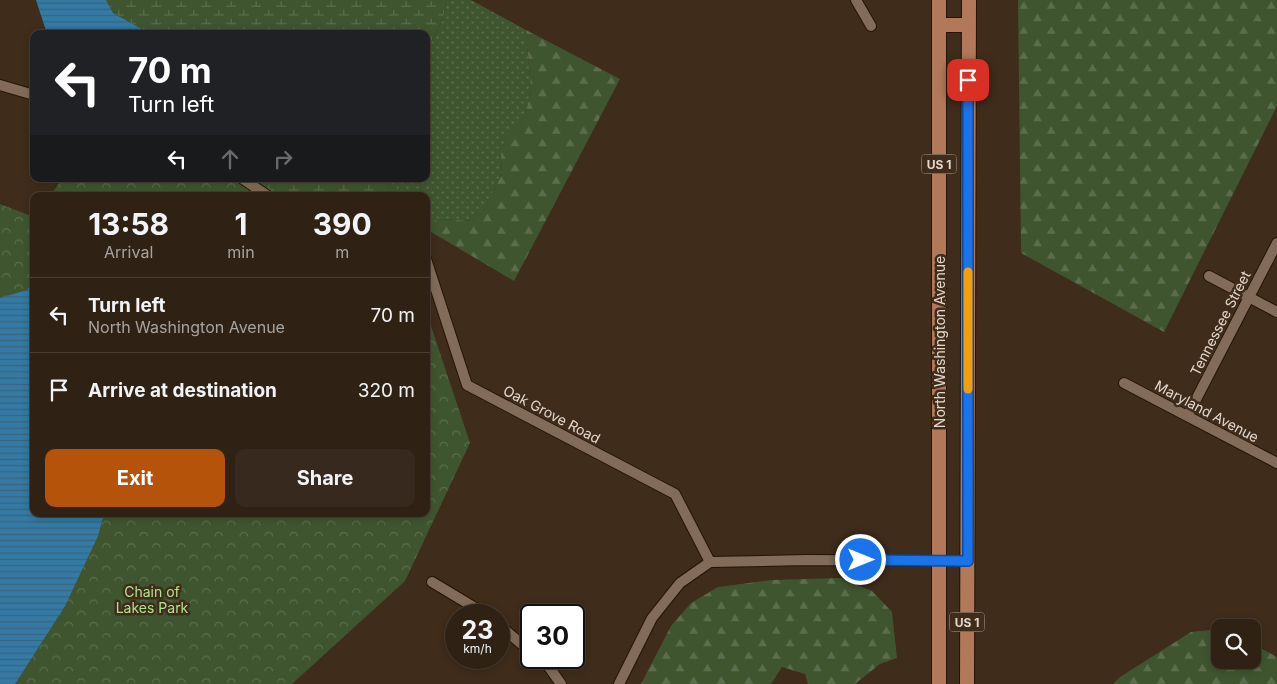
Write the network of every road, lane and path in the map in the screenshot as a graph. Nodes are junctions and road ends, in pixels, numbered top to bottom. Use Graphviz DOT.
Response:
graph roads {
  1 [pos="856,0"];
  2 [pos="939,0"];
  3 [pos="968,0"];
  4 [pos="939,25"];
  5 [pos="968,25"];
  6 [pos="871,26"];
  7 [pos="0,85"];
  8 [pos="30,94"];
  9 [pos="247,182"];
  10 [pos="262,192"];
  11 [pos="1277,243"];
  12 [pos="430,270"];
  13 [pos="1209,276"];
  14 [pos="1250,298"];
  15 [pos="1277,312"];
  16 [pos="1124,383"];
  17 [pos="1188,416"];
  18 [pos="1277,463"];
  19 [pos="939,561"];
  20 [pos="968,561"];
  21 [pos="710,562"];
  22 [pos="432,582"];
  23 [pos="469,604"];
  24 [pos="510,634"];
  25 [pos="520,643"];
  26 [pos="551,669"];
  27 [pos="561,684"];
  28 [pos="619,684"];
  29 [pos="938,684"];
  30 [pos="968,684"];
  1 -- 6 [label="street"];
  2 -- 4 [label="main road, North Washington Avenue / US 1"];
  3 -- 5 [label="main road, North Washington Avenue / US 1"];
  4 -- 5 [label="main road"];
  4 -- 19 [label="main road, North Washington Avenue / US 1"];
  5 -- 20 [label="main road, North Washington Avenue / US 1"];
  7 -- 8 [label="street"];
  9 -- 10 [label="street"];
  11 -- 14 [label="street, Tennessee Street"];
  12 -- 21 [label="street, Oak Grove Road"];
  13 -- 14 [label="street"];
  14 -- 15 [label="street"];
  14 -- 17 [label="street, Tennessee Street"];
  16 -- 17 [label="street, Maryland Avenue"];
  17 -- 18 [label="street, Maryland Avenue"];
  19 -- 20 [label="street"];
  19 -- 21 [label="street"];
  19 -- 29 [label="main road, North Washington Avenue / US 1"];
  20 -- 30 [label="main road, North Washington Avenue / US 1"];
  21 -- 28 [label="street"];
  22 -- 23 [label="street"];
  24 -- 25 [label="street"];
  26 -- 27 [label="street"];
}
